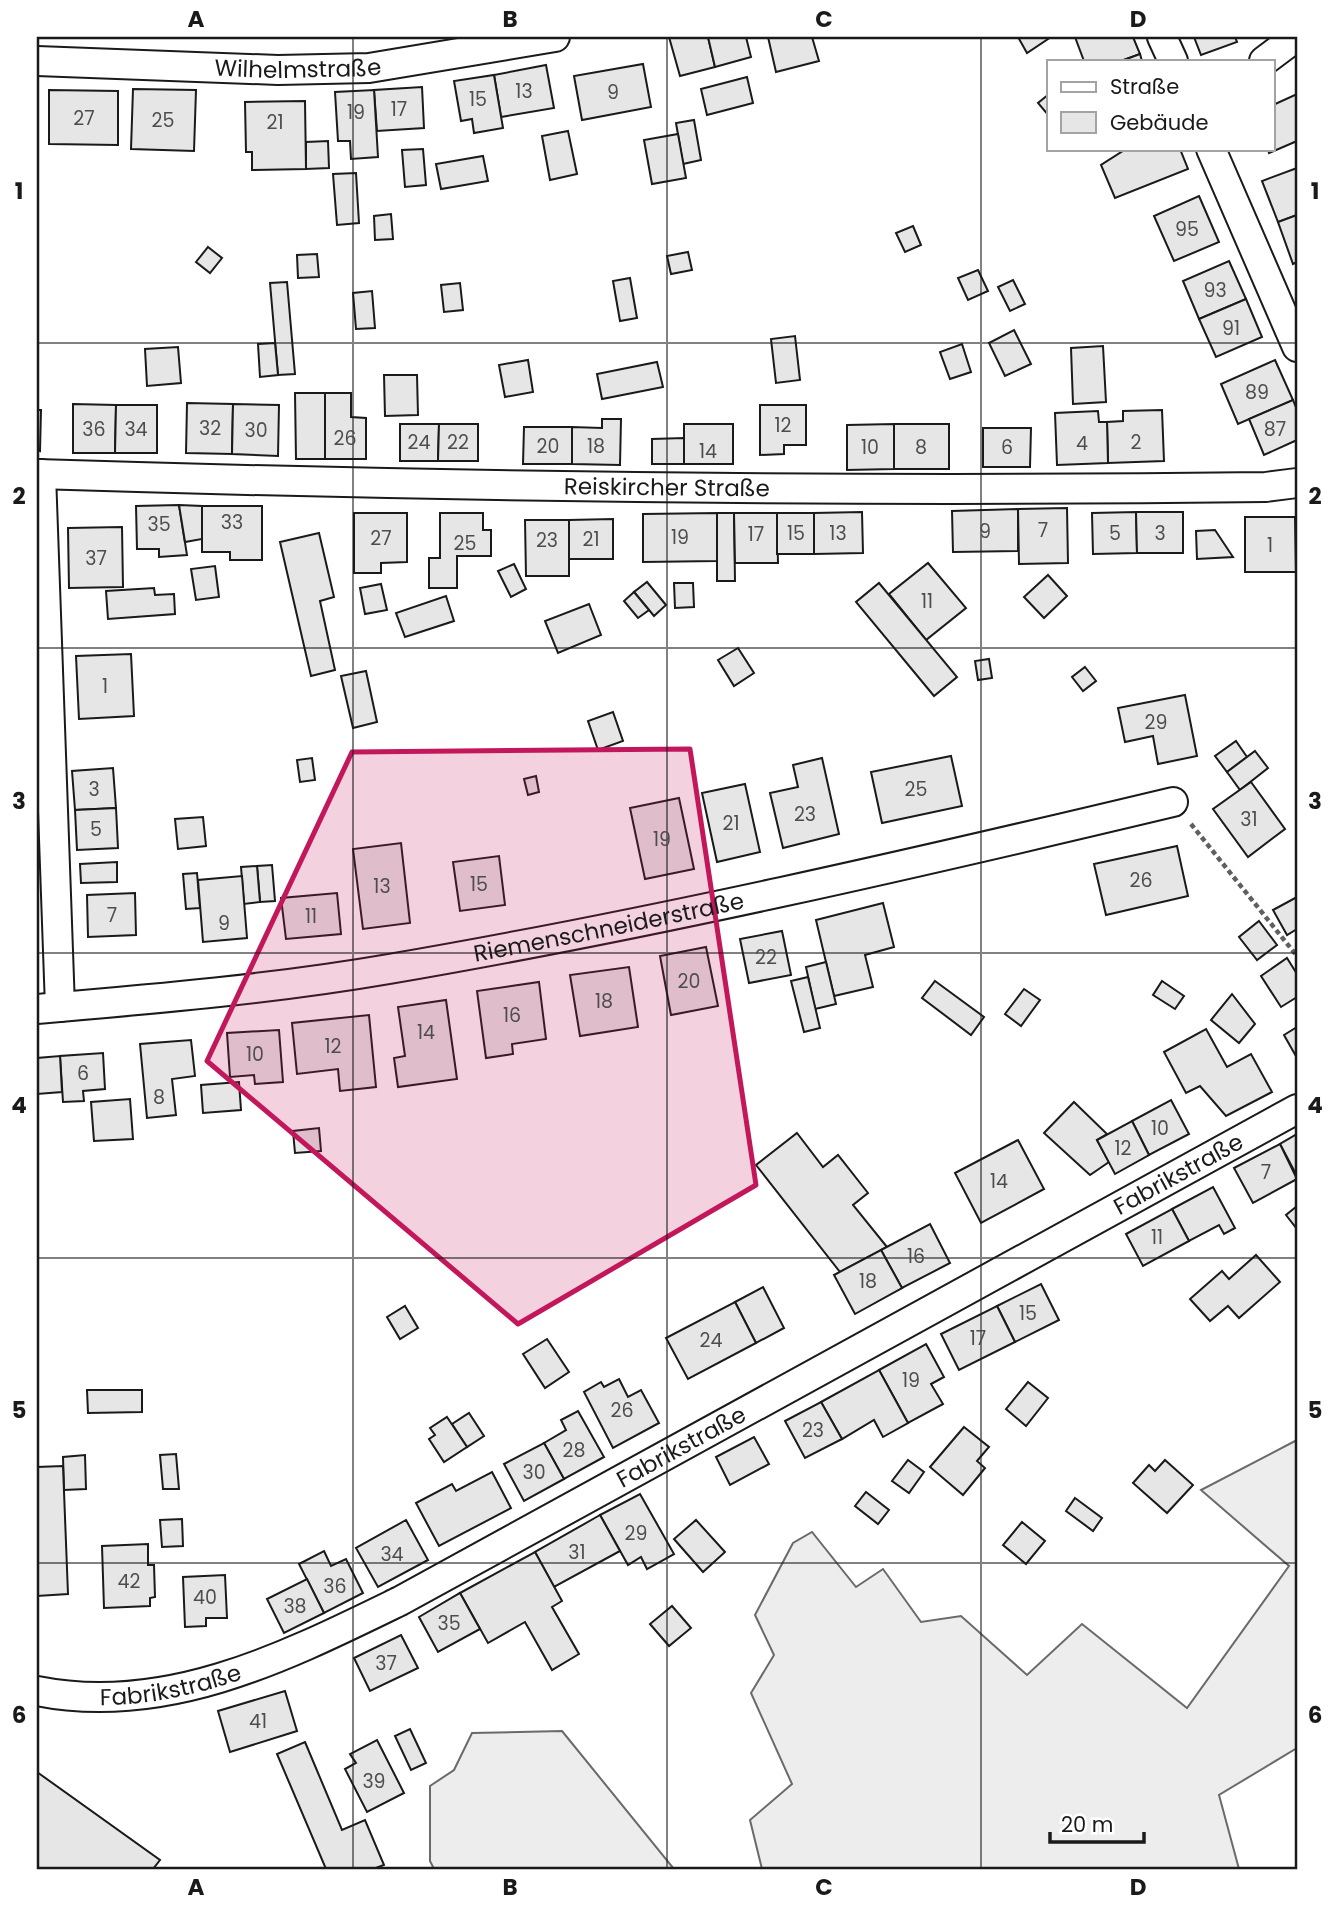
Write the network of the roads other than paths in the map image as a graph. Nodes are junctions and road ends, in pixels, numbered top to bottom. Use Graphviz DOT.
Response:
graph roads {
  1 [pos="555,37"];
  2 [pos="1163,37"];
  3 [pos="1296,37"];
  4 [pos="1173,60"];
  5 [pos="1265,60"];
  6 [pos="37,61"];
  7 [pos="1211,150"];
  8 [pos="1297,347"];
  9 [pos="39,474"];
  10 [pos="1297,483"];
  11 [pos="1173,802"];
  12 [pos="49,1008"];
  13 [pos="1297,1109"];
  14 [pos="37,1691"];
  1 -- 6 [label="street, Wilhelmstraße"];
  2 -- 4 [label="street"];
  3 -- 5 [label="street"];
  7 -- 8 [label="street"];
  9 -- 10 [label="street, Reiskircher Straße"];
  9 -- 12 [label="street"];
  11 -- 12 [label="street, Riemenschneiderstraße"];
  13 -- 14 [label="street, Fabrikstraße"];
}
